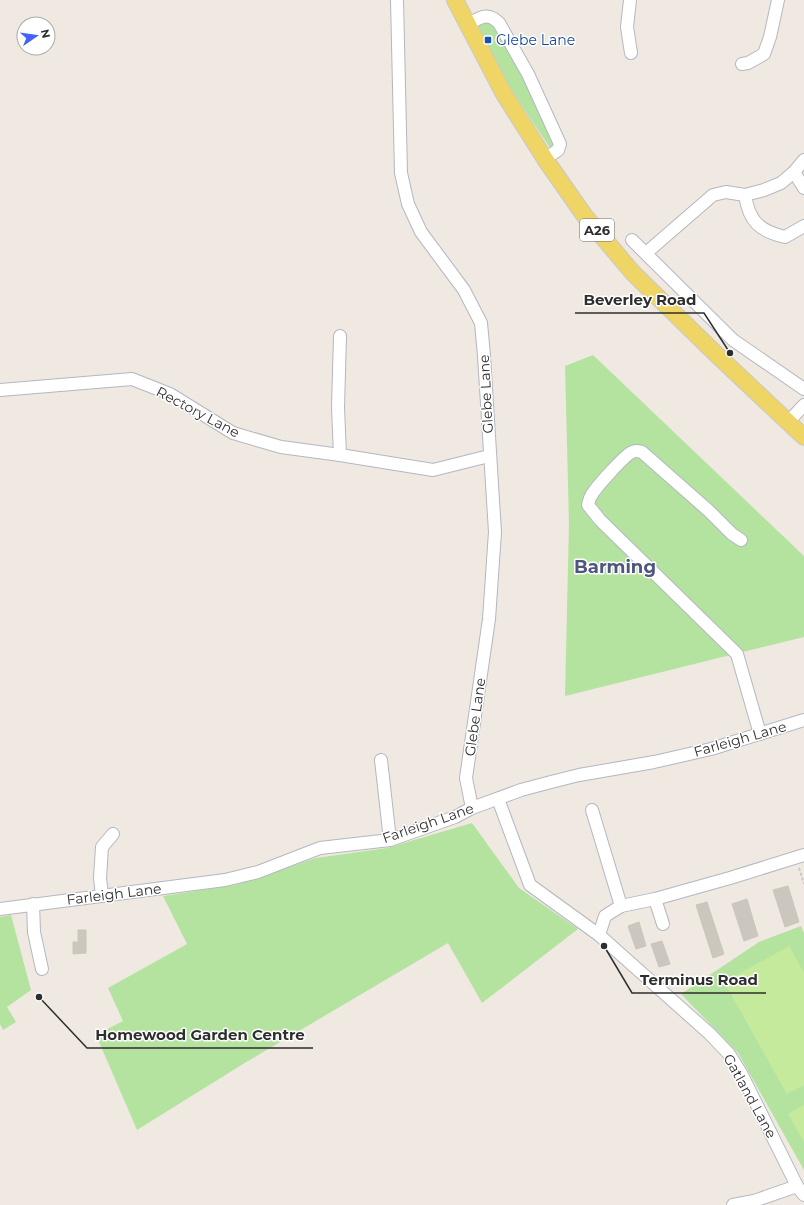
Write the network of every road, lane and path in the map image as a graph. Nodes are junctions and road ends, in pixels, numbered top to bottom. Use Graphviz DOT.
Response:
graph roads {
  1 [pos="397,0"];
  2 [pos="455,0"];
  3 [pos="630,0"];
  4 [pos="778,0"];
  5 [pos="467,25"];
  6 [pos="631,53"];
  7 [pos="742,64"];
  8 [pos="545,159"];
  9 [pos="804,160"];
  10 [pos="794,172"];
  11 [pos="804,188"];
  12 [pos="745,194"];
  13 [pos="804,226"];
  14 [pos="632,240"];
  15 [pos="646,253"];
  16 [pos="340,336"];
  17 [pos="804,389"];
  18 [pos="0,390"];
  19 [pos="804,405"];
  20 [pos="789,421"];
  21 [pos="804,437"];
  22 [pos="340,455"];
  23 [pos="490,456"];
  24 [pos="741,540"];
  25 [pos="804,720"];
  26 [pos="760,734"];
  27 [pos="381,760"];
  28 [pos="498,798"];
  29 [pos="472,808"];
  30 [pos="592,810"];
  31 [pos="113,834"];
  32 [pos="390,840"];
  33 [pos="800,856"];
  34 [pos="804,884"];
  35 [pos="102,896"];
  36 [pos="655,899"];
  37 [pos="33,904"];
  38 [pos="621,906"];
  39 [pos="0,909"];
  40 [pos="662,924"];
  41 [pos="599,935"];
  42 [pos="42,969"];
  43 [pos="801,1190"];
  44 [pos="753,1203"];
  45 [pos="733,1205"];
  1 -- 23 [label="street, Glebe Lane"];
  2 -- 5 [label="main road, A26"];
  3 -- 6 [label="street"];
  4 -- 7 [label="street"];
  5 -- 8 [label="main road, A26"];
  5 -- 8 [label="street"];
  8 -- 20 [label="main road, A26"];
  9 -- 10 [label="street"];
  10 -- 11 [label="street"];
  10 -- 12 [label="street"];
  12 -- 13 [label="street"];
  12 -- 15 [label="street"];
  14 -- 15 [label="street"];
  15 -- 17 [label="street"];
  16 -- 22 [label="street"];
  18 -- 22 [label="street, Rectory Lane"];
  19 -- 20 [label="street"];
  20 -- 21 [label="main road, A26"];
  22 -- 23 [label="street, Rectory Lane"];
  23 -- 29 [label="street, Glebe Lane"];
  24 -- 26 [label="street"];
  25 -- 26 [label="street, Farleigh Lane"];
  26 -- 28 [label="street, Farleigh Lane"];
  27 -- 32 [label="street"];
  28 -- 29 [label="street, Farleigh Lane"];
  28 -- 41 [label="street, Gatland Lane"];
  29 -- 32 [label="street, Farleigh Lane"];
  30 -- 38 [label="street"];
  31 -- 35 [label="street"];
  32 -- 35 [label="street, Farleigh Lane"];
  33 -- 34 [label="path"];
  33 -- 36 [label="street"];
  35 -- 37 [label="street, Farleigh Lane"];
  36 -- 38 [label="street"];
  36 -- 40 [label="street"];
  37 -- 39 [label="street, Farleigh Lane"];
  37 -- 42 [label="street"];
  38 -- 41 [label="street"];
  41 -- 43 [label="street, Gatland Lane"];
  43 -- 44 [label="street"];
  44 -- 45 [label="street"];
}
